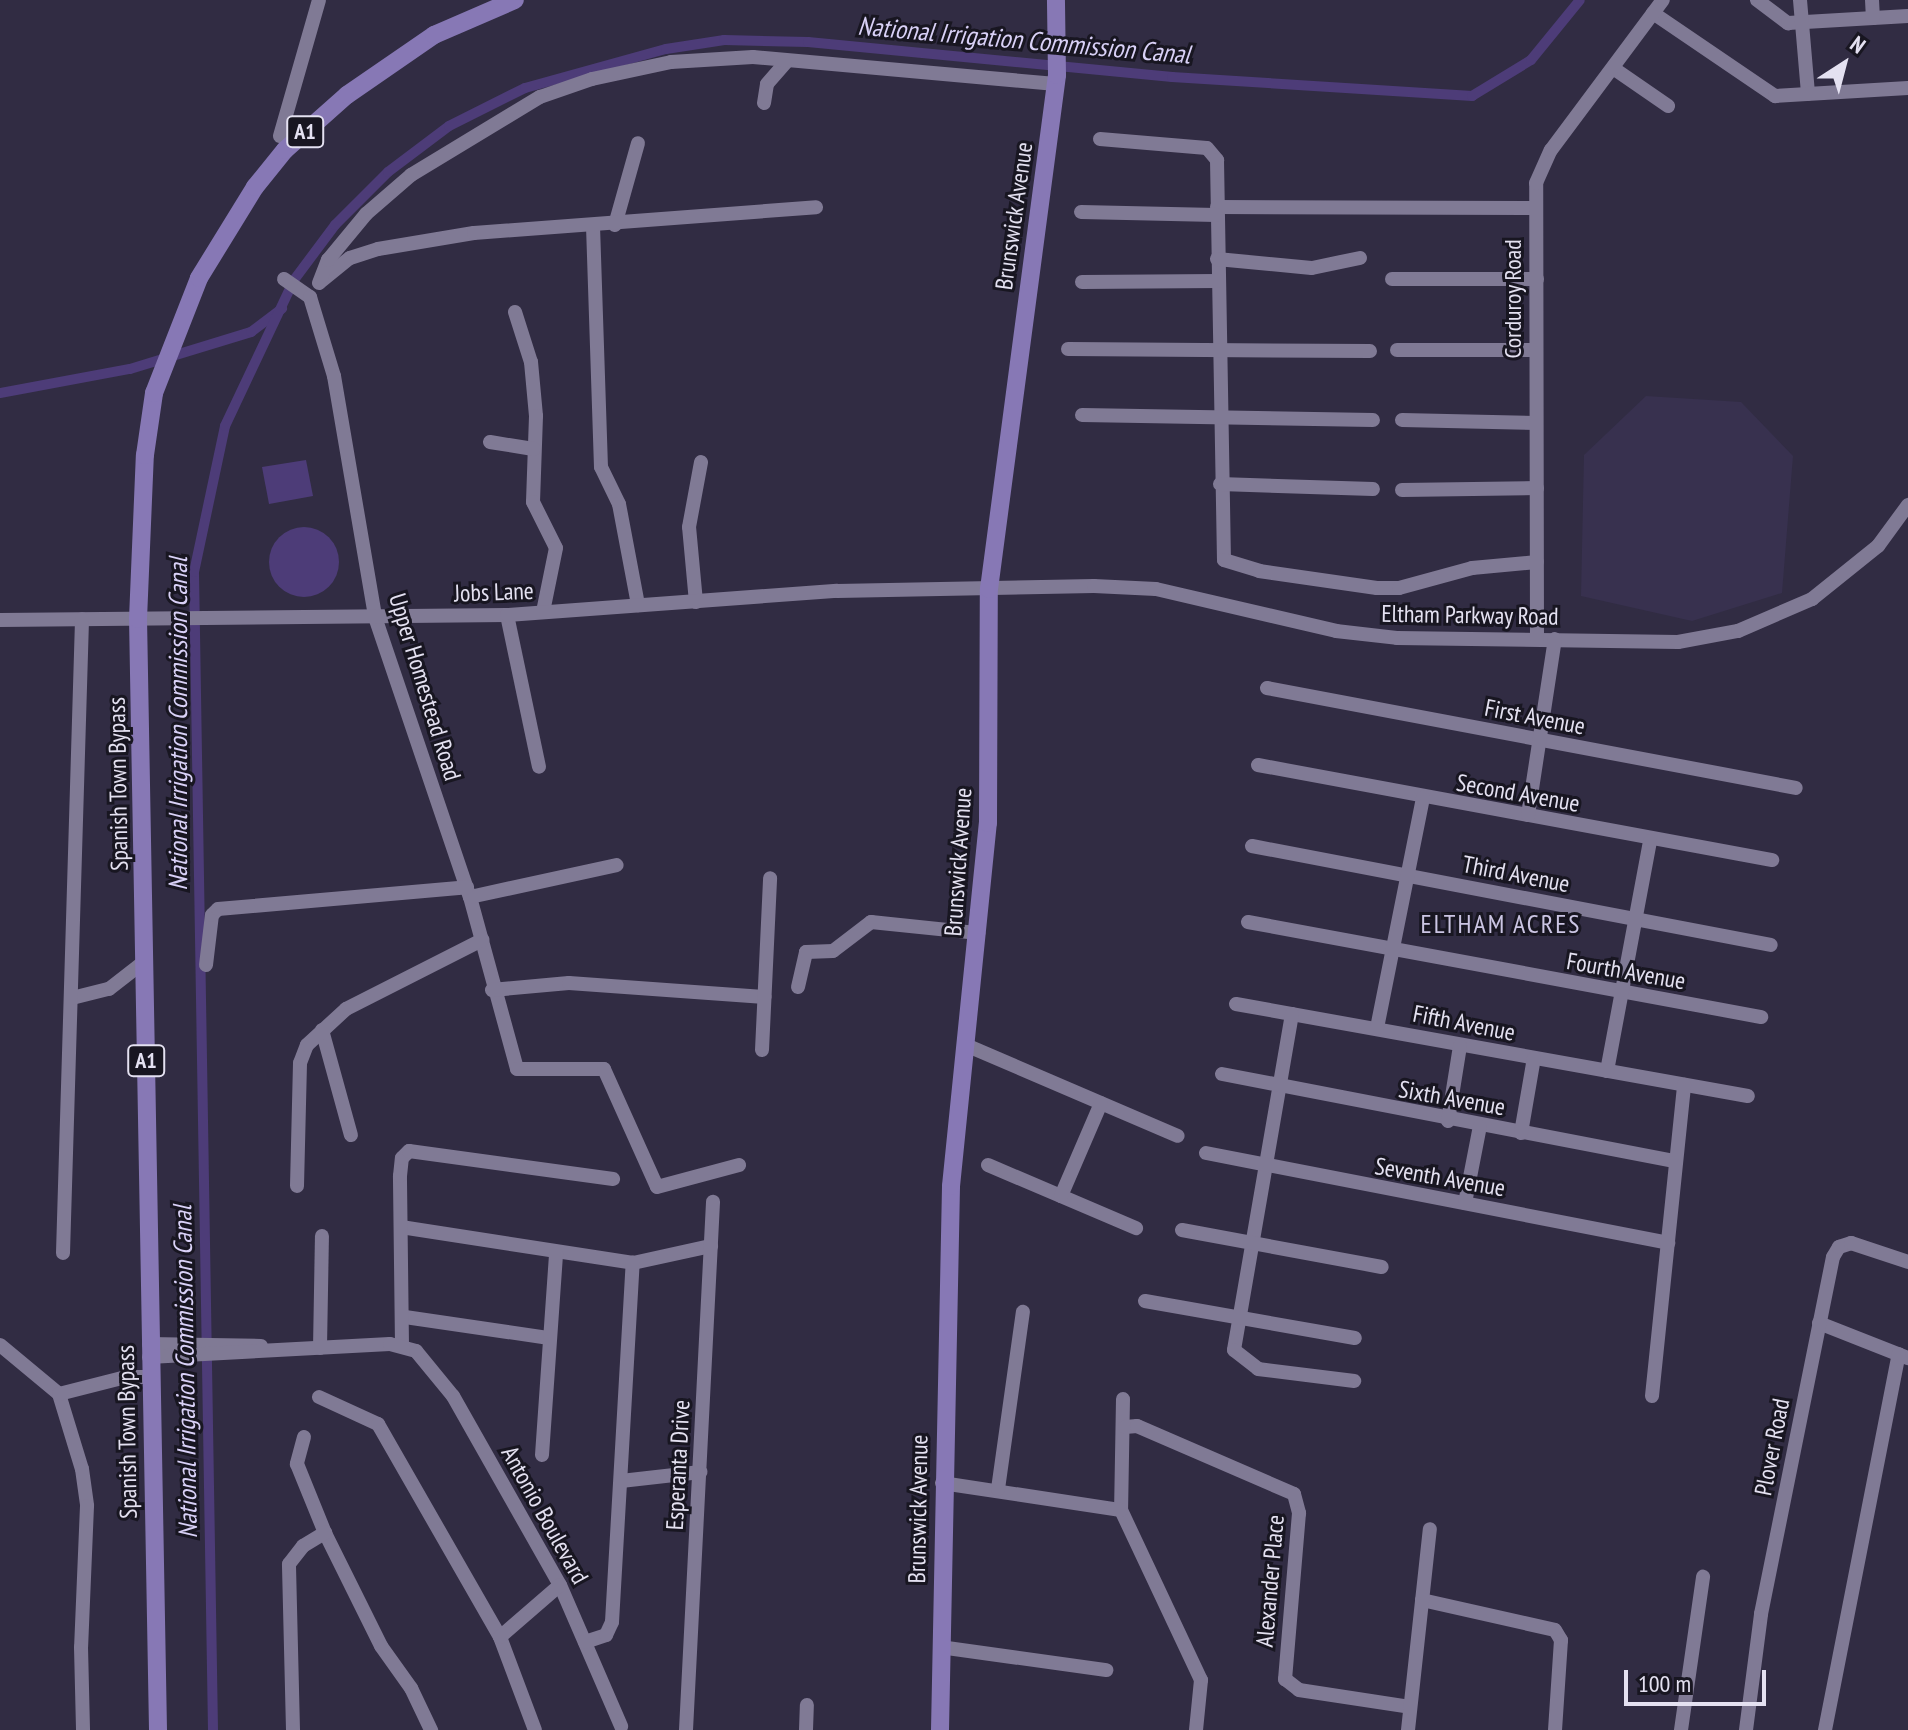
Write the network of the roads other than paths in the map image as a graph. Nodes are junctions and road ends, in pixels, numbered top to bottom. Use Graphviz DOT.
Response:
graph roads {
  1 [pos="319,0"];
  2 [pos="515,0"];
  3 [pos="1056,0"];
  4 [pos="1663,0"];
  5 [pos="1757,0"];
  6 [pos="1800,0"];
  7 [pos="1872,0"];
  8 [pos="1653,13"];
  9 [pos="1908,16"];
  10 [pos="1873,18"];
  11 [pos="1802,22"];
  12 [pos="787,61"];
  13 [pos="1613,68"];
  14 [pos="1056,80"];
  15 [pos="1908,88"];
  16 [pos="1808,94"];
  17 [pos="764,103"];
  18 [pos="1668,106"];
  19 [pos="280,136"];
  20 [pos="1100,139"];
  21 [pos="638,143"];
  22 [pos="816,207"];
  23 [pos="1534,208"];
  24 [pos="1217,211"];
  25 [pos="1081,212"];
  26 [pos="615,225"];
  27 [pos="593,226"];
  28 [pos="1360,258"];
  29 [pos="1217,259"];
  30 [pos="284,279"];
  31 [pos="1392,279"];
  32 [pos="1537,279"];
  33 [pos="1217,281"];
  34 [pos="1082,282"];
  35 [pos="319,283"];
  36 [pos="308,294"];
  37 [pos="515,312"];
  38 [pos="1068,349"];
  39 [pos="1218,349"];
  40 [pos="1397,350"];
  41 [pos="1536,350"];
  42 [pos="1370,351"];
  43 [pos="1082,415"];
  44 [pos="1219,415"];
  45 [pos="1373,420"];
  46 [pos="1402,420"];
  47 [pos="1536,423"];
  48 [pos="490,442"];
  49 [pos="533,449"];
  50 [pos="701,462"];
  51 [pos="1220,484"];
  52 [pos="1537,488"];
  53 [pos="1373,489"];
  54 [pos="1402,490"];
  55 [pos="1908,505"];
  56 [pos="1537,562"];
  57 [pos="989,589"];
  58 [pos="696,602"];
  59 [pos="638,605"];
  60 [pos="543,612"];
  61 [pos="507,615"];
  62 [pos="375,617"];
  63 [pos="82,619"];
  64 [pos="138,619"];
  65 [pos="0,620"];
  66 [pos="1537,638"];
  67 [pos="1555,639"];
  68 [pos="1267,688"];
  69 [pos="1539,741"];
  70 [pos="1258,765"];
  71 [pos="539,767"];
  72 [pos="1796,788"];
  73 [pos="1423,798"];
  74 [pos="1528,815"];
  75 [pos="1650,841"];
  76 [pos="1252,846"];
  77 [pos="1772,860"];
  78 [pos="617,865"];
  79 [pos="1408,876"];
  80 [pos="770,878"];
  81 [pos="468,892"];
  82 [pos="1635,919"];
  83 [pos="1248,922"];
  84 [pos="978,933"];
  85 [pos="482,940"];
  86 [pos="1771,945"];
  87 [pos="1394,949"];
  88 [pos="145,961"];
  89 [pos="206,965"];
  90 [pos="798,987"];
  91 [pos="492,990"];
  92 [pos="1620,993"];
  93 [pos="764,997"];
  94 [pos="72,998"];
  95 [pos="1236,1004"];
  96 [pos="1292,1014"];
  97 [pos="1761,1017"];
  98 [pos="1377,1028"];
  99 [pos="322,1030"];
  100 [pos="968,1046"];
  101 [pos="1460,1046"];
  102 [pos="762,1050"];
  103 [pos="1534,1058"];
  104 [pos="1607,1071"];
  105 [pos="1222,1074"];
  106 [pos="1684,1085"];
  107 [pos="1278,1088"];
  108 [pos="1748,1096"];
  109 [pos="1101,1103"];
  110 [pos="1448,1121"];
  111 [pos="1480,1126"];
  112 [pos="1521,1133"];
  113 [pos="351,1135"];
  114 [pos="1178,1136"];
  115 [pos="1206,1153"];
  116 [pos="1675,1161"];
  117 [pos="739,1165"];
  118 [pos="988,1165"];
  119 [pos="1263,1167"];
  120 [pos="613,1179"];
  121 [pos="297,1186"];
  122 [pos="1061,1196"];
  123 [pos="713,1202"];
  124 [pos="1465,1203"];
  125 [pos="401,1227"];
  126 [pos="1136,1228"];
  127 [pos="1182,1230"];
  128 [pos="322,1236"];
  129 [pos="1251,1242"];
  130 [pos="1668,1243"];
  131 [pos="711,1246"];
  132 [pos="63,1253"];
  133 [pos="556,1253"];
  134 [pos="1908,1262"];
  135 [pos="633,1263"];
  136 [pos="1382,1267"];
  137 [pos="1145,1301"];
  138 [pos="1023,1312"];
  139 [pos="1240,1316"];
  140 [pos="405,1317"];
  141 [pos="1819,1323"];
  142 [pos="549,1338"];
  143 [pos="1355,1338"];
  144 [pos="0,1345"];
  145 [pos="402,1345"];
  146 [pos="320,1348"];
  147 [pos="149,1350"];
  148 [pos="1904,1356"];
  149 [pos="149,1377"];
  150 [pos="1354,1381"];
  151 [pos="59,1394"];
  152 [pos="1652,1396"];
  153 [pos="319,1397"];
  154 [pos="1123,1399"];
  155 [pos="1125,1427"];
  156 [pos="304,1437"];
  157 [pos="542,1455"];
  158 [pos="700,1472"];
  159 [pos="621,1481"];
  160 [pos="942,1483"];
  161 [pos="998,1489"];
  162 [pos="1121,1510"];
  163 [pos="1430,1529"];
  164 [pos="325,1533"];
  165 [pos="1703,1577"];
  166 [pos="560,1585"];
  167 [pos="1422,1600"];
  168 [pos="500,1637"];
  169 [pos="585,1642"];
  170 [pos="940,1647"];
  171 [pos="1106,1670"];
  172 [pos="807,1705"];
  173 [pos="1410,1707"];
  174 [pos="621,1726"];
  175 [pos="83,1730"];
  176 [pos="158,1730"];
  177 [pos="293,1730"];
  178 [pos="431,1730"];
  179 [pos="535,1730"];
  180 [pos="686,1730"];
  181 [pos="806,1730"];
  182 [pos="940,1730"];
  183 [pos="1196,1730"];
  184 [pos="1408,1730"];
  185 [pos="1555,1730"];
  186 [pos="1681,1730"];
  187 [pos="1746,1730"];
  188 [pos="1825,1730"];
  1 -- 19 [label="street"];
  2 -- 64 [label="main road, Spanish Town Bypass / A1"];
  3 -- 14 [label="main road, Brunswick Avenue"];
  4 -- 8 [label="street, Corduroy Road"];
  5 -- 11 [label="street"];
  6 -- 11 [label="street"];
  7 -- 10 [label="street"];
  8 -- 13 [label="street, Corduroy Road"];
  8 -- 16 [label="street"];
  9 -- 10 [label="street"];
  10 -- 11 [label="street"];
  11 -- 16 [label="street"];
  12 -- 14 [label="street"];
  12 -- 17 [label="street"];
  12 -- 35 [label="street"];
  13 -- 18 [label="street"];
  13 -- 23 [label="street, Corduroy Road"];
  14 -- 57 [label="main road, Brunswick Avenue"];
  15 -- 16 [label="street"];
  20 -- 24 [label="street"];
  21 -- 26 [label="street"];
  22 -- 26 [label="street"];
  23 -- 24 [label="street"];
  23 -- 32 [label="street, Corduroy Road"];
  24 -- 25 [label="street"];
  24 -- 29 [label="street"];
  26 -- 27 [label="street"];
  27 -- 35 [label="street"];
  27 -- 59 [label="street"];
  28 -- 29 [label="street"];
  29 -- 33 [label="street"];
  30 -- 36 [label="street"];
  31 -- 32 [label="street"];
  32 -- 41 [label="street, Corduroy Road"];
  33 -- 34 [label="street"];
  33 -- 39 [label="street"];
  35 -- 36 [label="street"];
  36 -- 62 [label="street, Upper Homestead Road"];
  37 -- 49 [label="street"];
  38 -- 39 [label="street"];
  39 -- 42 [label="street"];
  39 -- 44 [label="street"];
  40 -- 41 [label="street"];
  41 -- 47 [label="street, Corduroy Road"];
  43 -- 44 [label="street"];
  44 -- 45 [label="street"];
  44 -- 51 [label="street"];
  46 -- 47 [label="street"];
  47 -- 52 [label="street, Corduroy Road"];
  48 -- 49 [label="street"];
  49 -- 60 [label="street"];
  50 -- 58 [label="street"];
  51 -- 53 [label="street"];
  51 -- 56 [label="street"];
  52 -- 54 [label="street"];
  52 -- 56 [label="street, Corduroy Road"];
  55 -- 67 [label="street, Eltham Parkway Road"];
  56 -- 66 [label="street, Corduroy Road"];
  57 -- 58 [label="street, Jobs Lane"];
  57 -- 66 [label="street, Eltham Parkway Road"];
  57 -- 84 [label="main road, Brunswick Avenue"];
  58 -- 59 [label="street, Jobs Lane"];
  59 -- 60 [label="street, Jobs Lane"];
  60 -- 61 [label="street, Jobs Lane"];
  61 -- 62 [label="street, Jobs Lane"];
  61 -- 71 [label="street"];
  62 -- 64 [label="street, Jobs Lane"];
  62 -- 81 [label="street, Upper Homestead Road"];
  63 -- 64 [label="street, Jobs Lane"];
  63 -- 65 [label="street, Jobs Lane"];
  63 -- 94 [label="street"];
  64 -- 88 [label="main road, Spanish Town Bypass / A1"];
  66 -- 67 [label="street, Eltham Parkway Road"];
  67 -- 69 [label="street"];
  68 -- 69 [label="street, First Avenue"];
  69 -- 72 [label="street, First Avenue"];
  69 -- 74 [label="street"];
  70 -- 73 [label="street, Second Avenue"];
  73 -- 74 [label="street, Second Avenue"];
  73 -- 79 [label="street"];
  74 -- 75 [label="street, Second Avenue"];
  75 -- 77 [label="street, Second Avenue"];
  75 -- 82 [label="street"];
  76 -- 79 [label="street, Third Avenue"];
  78 -- 81 [label="street"];
  79 -- 82 [label="street, Third Avenue"];
  79 -- 87 [label="street"];
  80 -- 93 [label="street"];
  81 -- 85 [label="street, Upper Homestead Road"];
  81 -- 89 [label="street"];
  82 -- 86 [label="street, Third Avenue"];
  82 -- 92 [label="street"];
  83 -- 87 [label="street, Fourth Avenue"];
  84 -- 90 [label="street"];
  84 -- 100 [label="main road, Brunswick Avenue"];
  85 -- 91 [label="street, Upper Homestead Road"];
  85 -- 99 [label="street"];
  87 -- 92 [label="street, Fourth Avenue"];
  87 -- 98 [label="street"];
  88 -- 94 [label="street"];
  88 -- 147 [label="main road, Spanish Town Bypass / A1"];
  91 -- 93 [label="street"];
  91 -- 117 [label="street, Upper Homestead Road"];
  92 -- 97 [label="street, Fourth Avenue"];
  92 -- 104 [label="street"];
  93 -- 102 [label="street"];
  94 -- 132 [label="street"];
  95 -- 96 [label="street, Fifth Avenue"];
  96 -- 98 [label="street, Fifth Avenue"];
  96 -- 107 [label="street"];
  98 -- 101 [label="street, Fifth Avenue"];
  99 -- 113 [label="street"];
  99 -- 121 [label="street"];
  100 -- 109 [label="street"];
  100 -- 160 [label="main road, Brunswick Avenue"];
  101 -- 103 [label="street, Fifth Avenue"];
  101 -- 110 [label="street"];
  103 -- 104 [label="street, Fifth Avenue"];
  103 -- 112 [label="street"];
  104 -- 106 [label="street, Fifth Avenue"];
  105 -- 107 [label="street, Sixth Avenue"];
  106 -- 108 [label="street, Fifth Avenue"];
  106 -- 116 [label="street"];
  107 -- 110 [label="street, Sixth Avenue"];
  107 -- 119 [label="street"];
  109 -- 114 [label="street"];
  109 -- 122 [label="street"];
  110 -- 111 [label="street, Sixth Avenue"];
  111 -- 112 [label="street, Sixth Avenue"];
  111 -- 124 [label="street"];
  112 -- 116 [label="street, Sixth Avenue"];
  115 -- 119 [label="street, Seventh Avenue"];
  116 -- 130 [label="street"];
  118 -- 122 [label="street"];
  119 -- 124 [label="street, Seventh Avenue"];
  119 -- 129 [label="street"];
  120 -- 125 [label="street"];
  122 -- 126 [label="street"];
  123 -- 131 [label="street, Esperanta Drive"];
  124 -- 130 [label="street, Seventh Avenue"];
  125 -- 133 [label="street"];
  125 -- 140 [label="street"];
  127 -- 129 [label="street"];
  128 -- 146 [label="street"];
  129 -- 136 [label="street"];
  129 -- 139 [label="street"];
  130 -- 152 [label="street"];
  131 -- 135 [label="street"];
  131 -- 158 [label="street, Esperanta Drive"];
  133 -- 135 [label="street"];
  133 -- 142 [label="street"];
  134 -- 141 [label="street, Plover Road"];
  135 -- 159 [label="street"];
  137 -- 139 [label="street"];
  138 -- 161 [label="street"];
  139 -- 143 [label="street"];
  139 -- 150 [label="street"];
  140 -- 142 [label="street"];
  140 -- 145 [label="street"];
  141 -- 148 [label="street"];
  141 -- 187 [label="street, Plover Road"];
  142 -- 157 [label="street"];
  144 -- 151 [label="street"];
  145 -- 146 [label="street"];
  145 -- 166 [label="street, Antonio Boulevard"];
  146 -- 147 [label="street"];
  147 -- 149 [label="main road, Spanish Town Bypass / A1"];
  148 -- 188 [label="street"];
  149 -- 151 [label="street"];
  149 -- 176 [label="main road, Spanish Town Bypass / A1"];
  151 -- 175 [label="street"];
  153 -- 168 [label="street"];
  154 -- 155 [label="street"];
  155 -- 162 [label="street"];
  155 -- 173 [label="street, Alexander Place"];
  156 -- 164 [label="street"];
  158 -- 159 [label="street"];
  158 -- 180 [label="street, Esperanta Drive"];
  159 -- 169 [label="street"];
  160 -- 161 [label="street"];
  160 -- 170 [label="main road, Brunswick Avenue"];
  161 -- 162 [label="street"];
  162 -- 183 [label="street"];
  163 -- 167 [label="street"];
  164 -- 177 [label="street"];
  164 -- 178 [label="street"];
  165 -- 186 [label="street"];
  166 -- 168 [label="street"];
  166 -- 169 [label="street, Antonio Boulevard"];
  167 -- 173 [label="street"];
  167 -- 185 [label="street"];
  168 -- 179 [label="street"];
  169 -- 174 [label="street, Antonio Boulevard"];
  170 -- 171 [label="street"];
  170 -- 182 [label="main road, Brunswick Avenue"];
  172 -- 181 [label="street"];
  173 -- 184 [label="street"];
}
